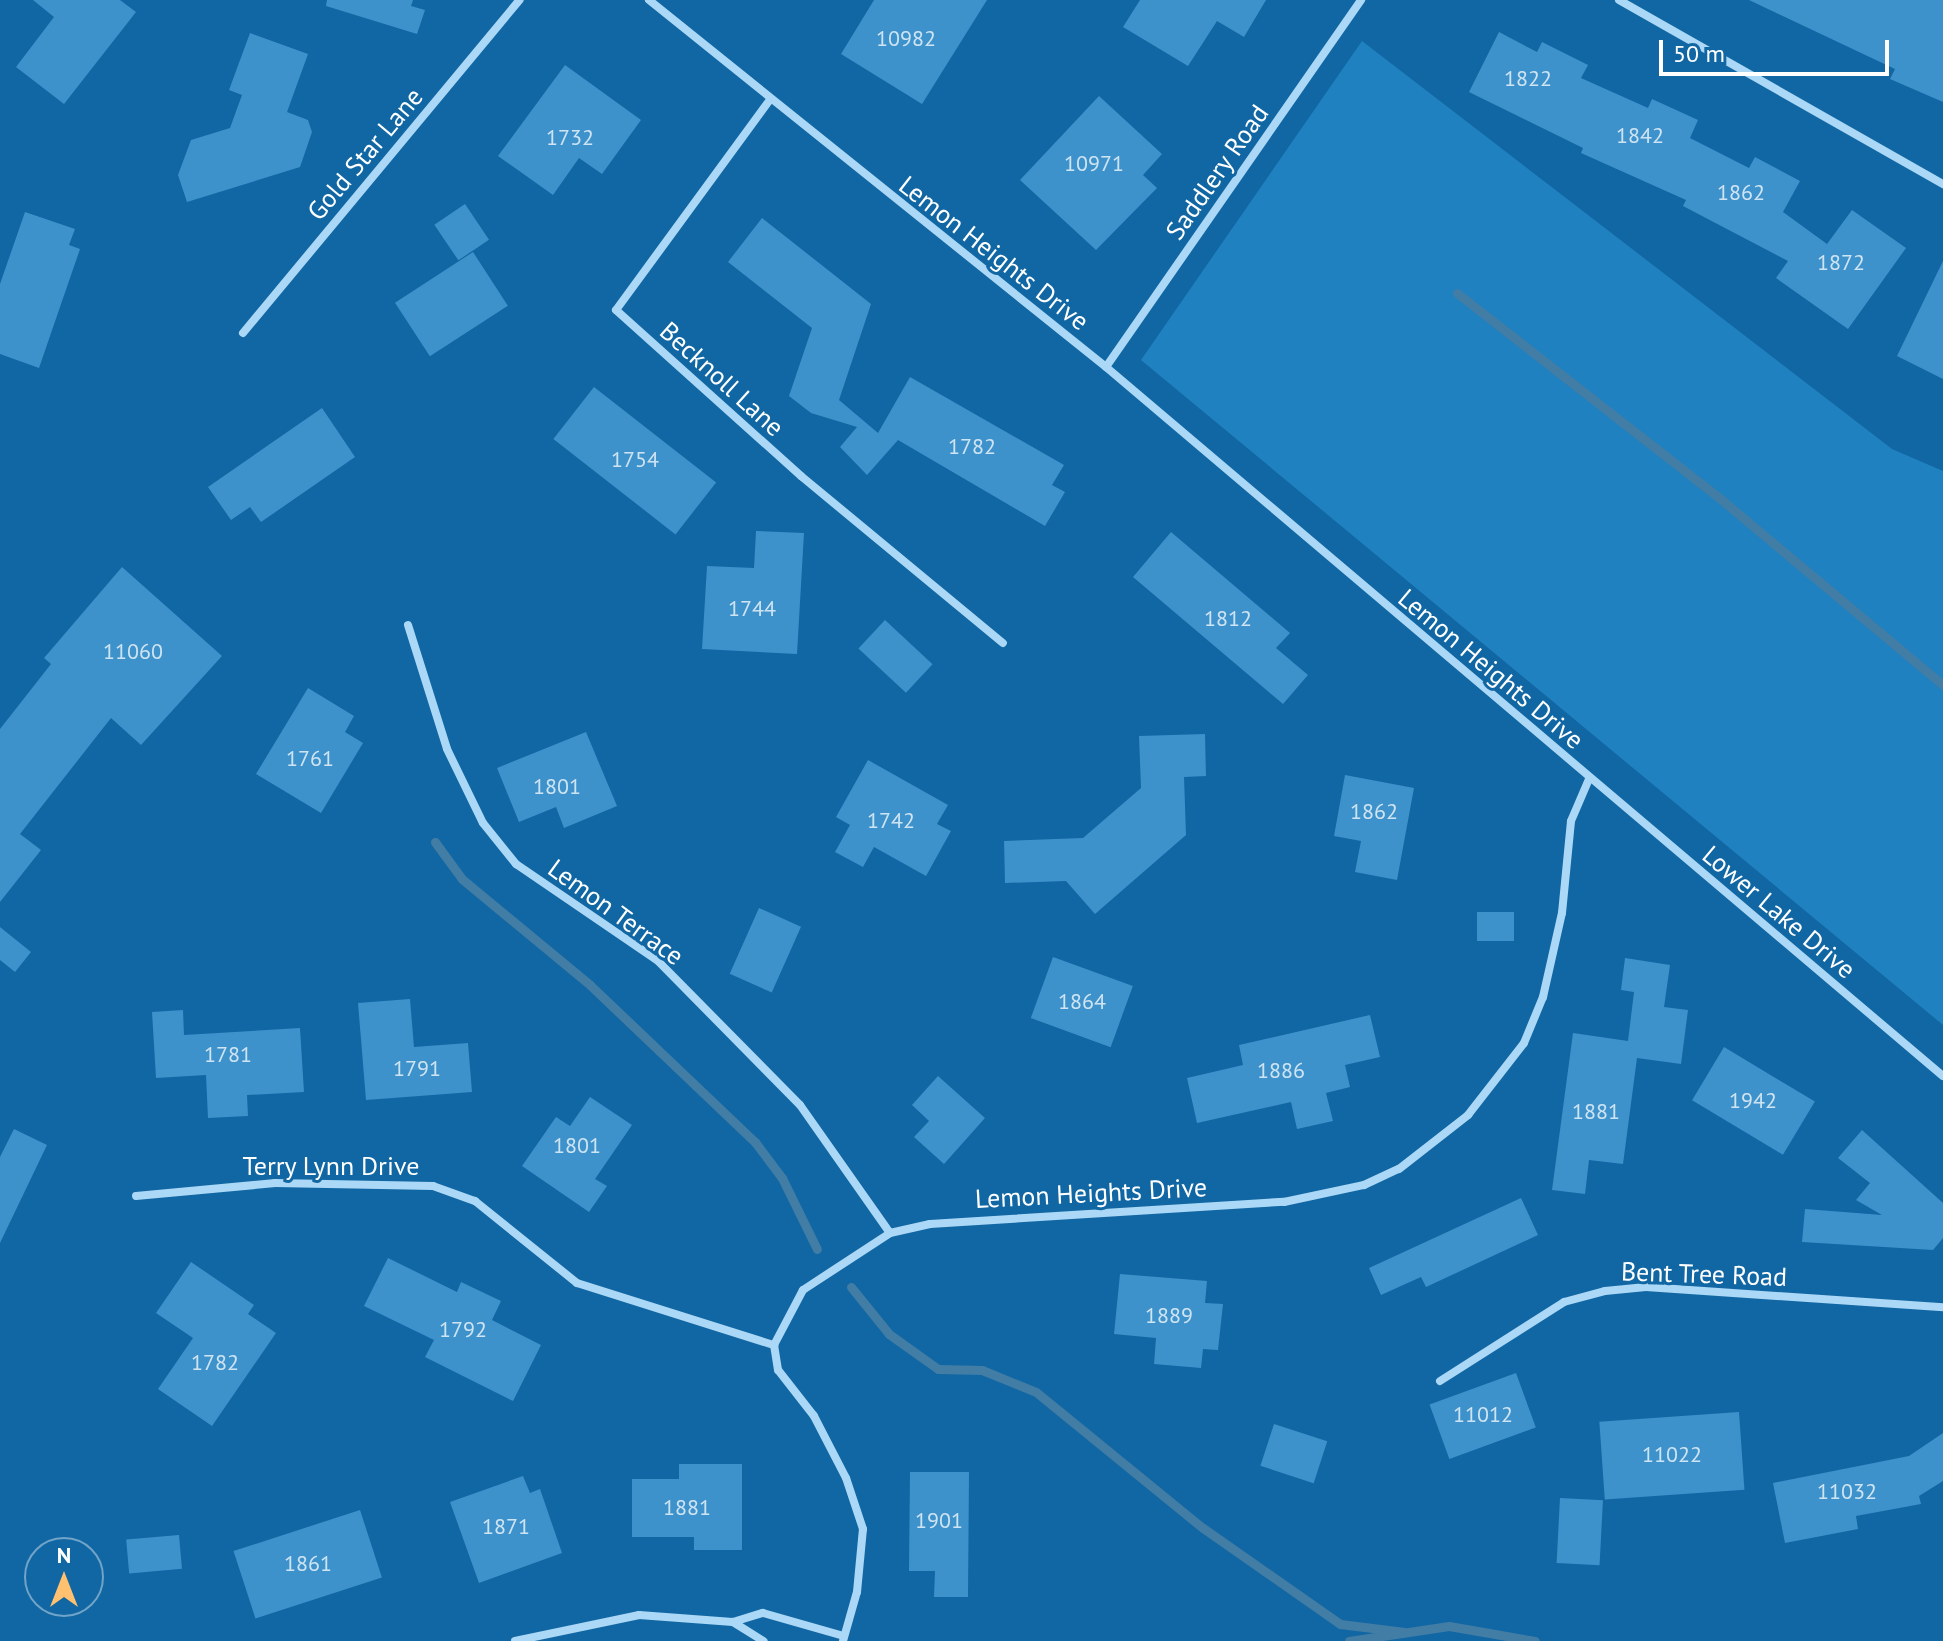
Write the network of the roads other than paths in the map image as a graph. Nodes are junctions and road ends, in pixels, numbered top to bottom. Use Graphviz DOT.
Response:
graph roads {
  1 [pos="519,0"];
  2 [pos="649,0"];
  3 [pos="1361,0"];
  4 [pos="1619,0"];
  5 [pos="769,101"];
  6 [pos="1943,184"];
  7 [pos="243,333"];
  8 [pos="1106,367"];
  9 [pos="408,625"];
  10 [pos="1003,643"];
  11 [pos="1589,779"];
  12 [pos="1943,1076"];
  13 [pos="136,1196"];
  14 [pos="890,1233"];
  15 [pos="1943,1307"];
  16 [pos="774,1345"];
  17 [pos="1440,1381"];
  18 [pos="733,1622"];
  19 [pos="843,1639"];
  20 [pos="515,1641"];
  21 [pos="764,1641"];
  1 -- 7 [label="street, Gold Star Lane"];
  2 -- 5 [label="street, Lemon Heights Drive"];
  3 -- 8 [label="street, Saddlery Road"];
  4 -- 6 [label="street"];
  5 -- 8 [label="street, Lemon Heights Drive"];
  5 -- 10 [label="street, Becknoll Lane"];
  8 -- 11 [label="street, Lemon Heights Drive"];
  9 -- 14 [label="street, Lemon Terrace"];
  11 -- 12 [label="street, Lower Lake Drive"];
  11 -- 14 [label="street, Lemon Heights Drive"];
  13 -- 16 [label="street, Terry Lynn Drive"];
  14 -- 16 [label="street, Lemon Heights Drive"];
  15 -- 17 [label="street, Bent Tree Road"];
  16 -- 19 [label="street"];
  18 -- 19 [label="street"];
  18 -- 20 [label="street"];
  18 -- 21 [label="street"];
}
